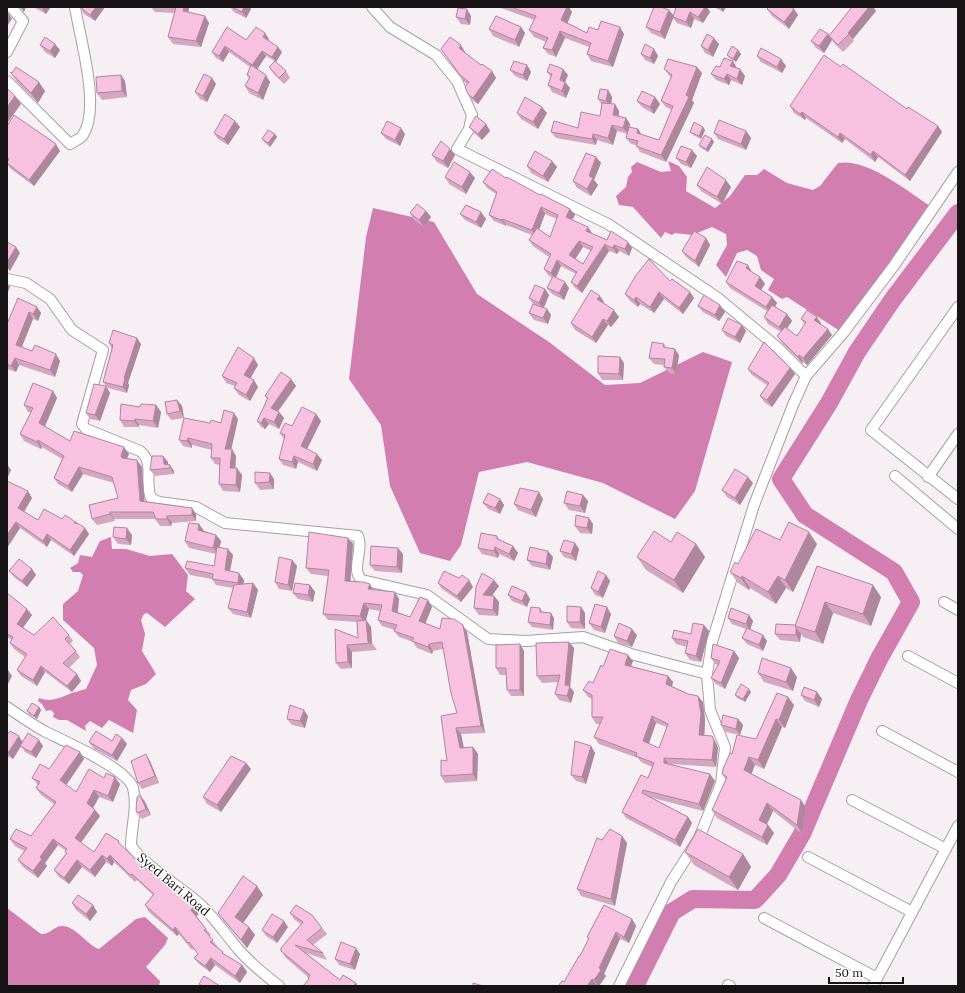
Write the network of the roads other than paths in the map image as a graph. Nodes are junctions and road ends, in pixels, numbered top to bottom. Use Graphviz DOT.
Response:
graph roads {
  1 [pos="11,7"];
  2 [pos="74,7"];
  3 [pos="372,7"];
  4 [pos="7,52"];
  5 [pos="7,81"];
  6 [pos="958,172"];
  7 [pos="7,279"];
  8 [pos="958,307"];
  9 [pos="806,376"];
  10 [pos="957,436"];
  11 [pos="895,476"];
  12 [pos="928,477"];
  13 [pos="958,499"];
  14 [pos="958,529"];
  15 [pos="944,602"];
  16 [pos="958,610"];
  17 [pos="908,656"];
  18 [pos="707,674"];
  19 [pos="958,683"];
  20 [pos="7,707"];
  21 [pos="882,731"];
  22 [pos="958,772"];
  23 [pos="852,800"];
  24 [pos="958,826"];
  25 [pos="946,849"];
  26 [pos="808,857"];
  27 [pos="912,912"];
  28 [pos="764,918"];
  29 [pos="875,982"];
  30 [pos="279,986"];
  31 [pos="619,986"];
  1 -- 4 [label="street"];
  2 -- 5 [label="street"];
  3 -- 9 [label="street"];
  6 -- 9 [label="street"];
  7 -- 18 [label="street"];
  8 -- 12 [label="street"];
  9 -- 18 [label="street"];
  10 -- 12 [label="street"];
  11 -- 14 [label="street"];
  12 -- 13 [label="street"];
  15 -- 16 [label="street"];
  17 -- 19 [label="street"];
  18 -- 31 [label="street"];
  20 -- 30 [label="street, Syed Bari Road"];
  21 -- 22 [label="street"];
  23 -- 25 [label="street"];
  24 -- 25 [label="street"];
  25 -- 27 [label="street"];
  26 -- 27 [label="street"];
  27 -- 29 [label="street"];
  28 -- 29 [label="street"];
}
